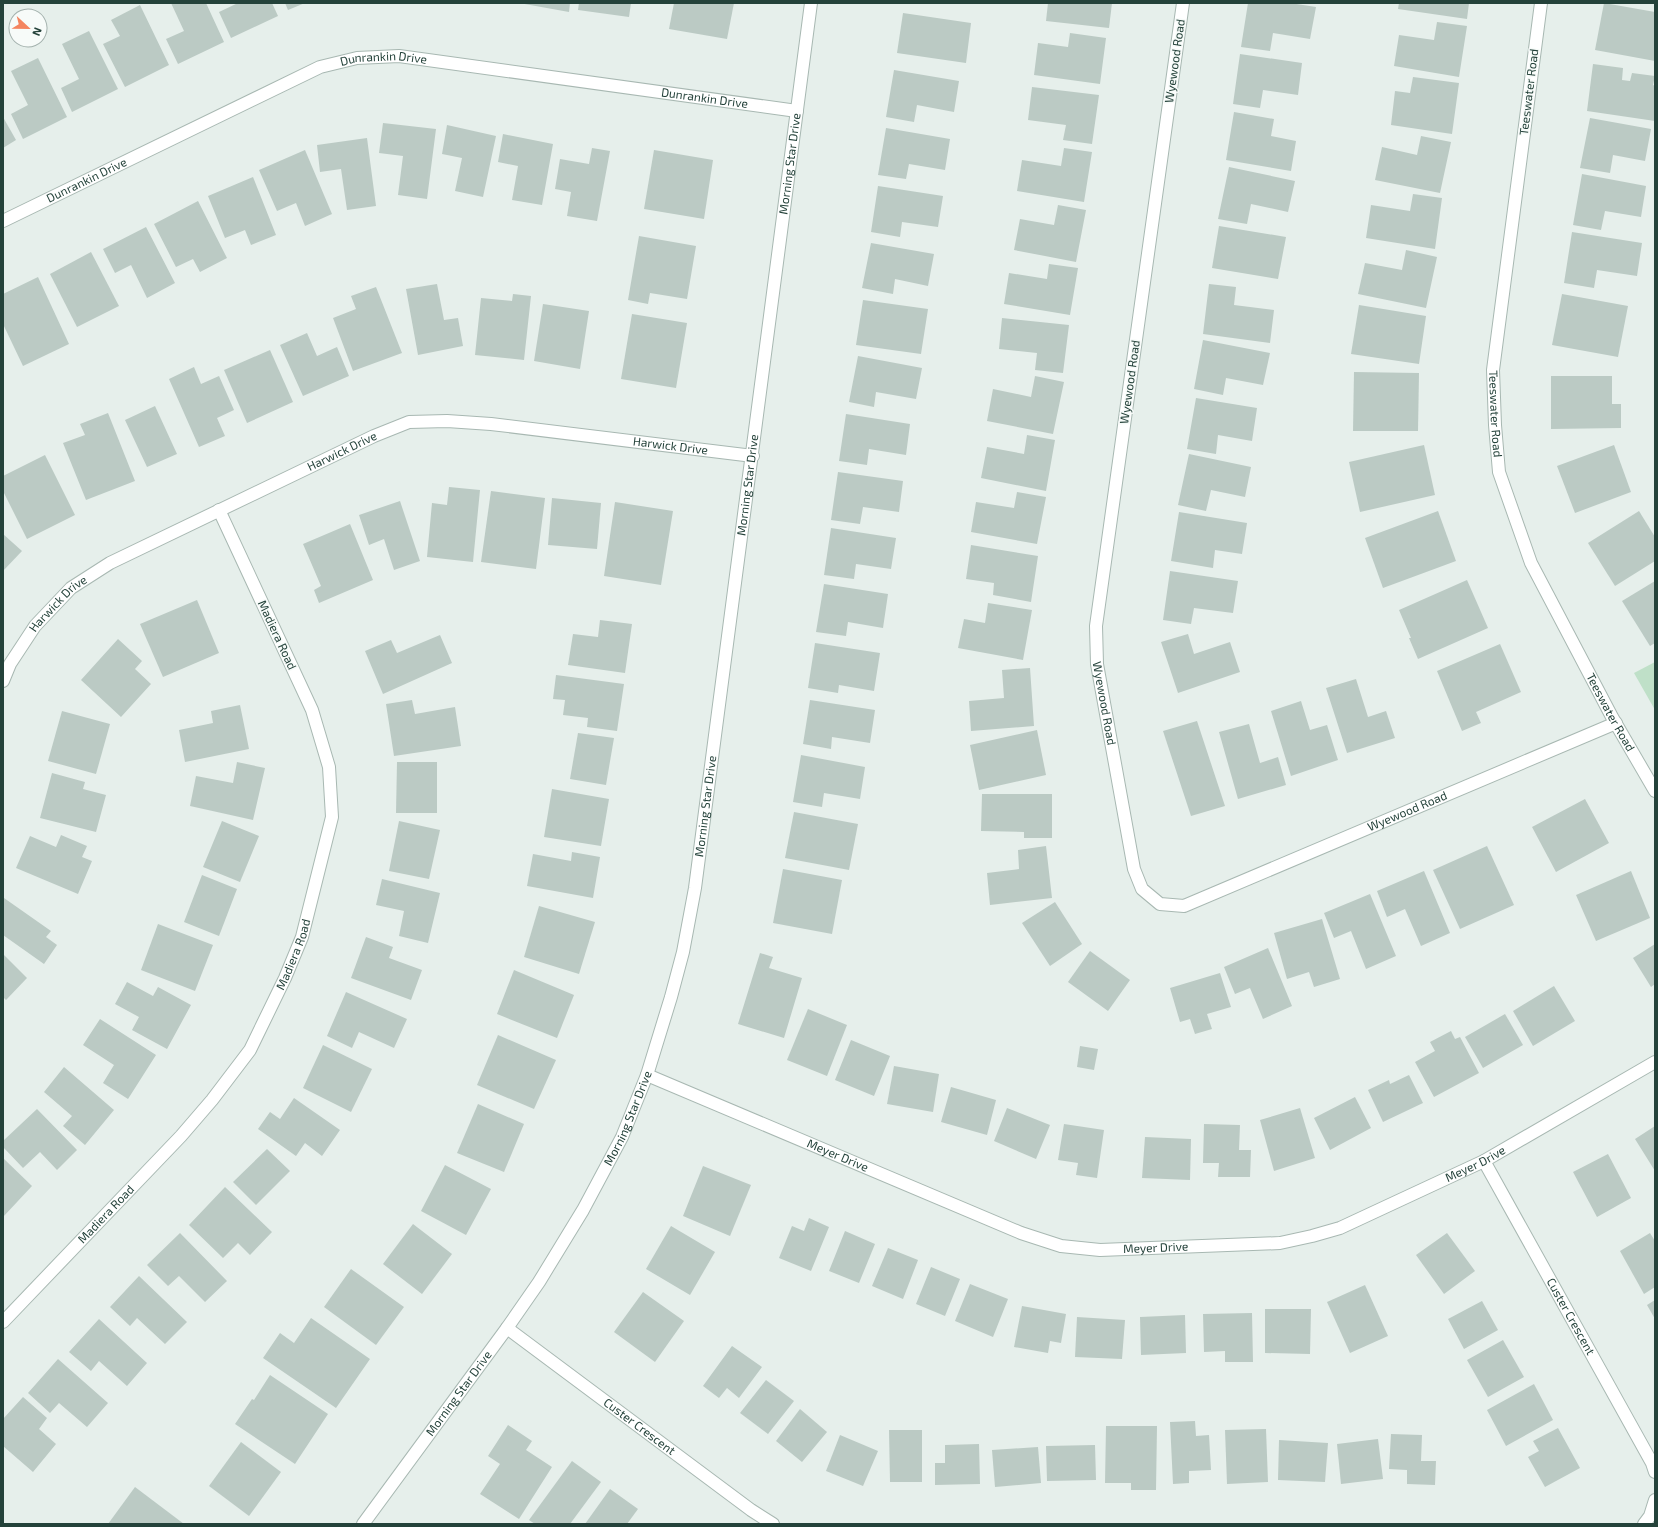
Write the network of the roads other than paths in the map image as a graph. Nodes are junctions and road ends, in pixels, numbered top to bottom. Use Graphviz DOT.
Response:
graph roads {
  1 [pos="811,3"];
  2 [pos="1184,3"];
  3 [pos="1541,3"];
  4 [pos="797,111"];
  5 [pos="3,221"];
  6 [pos="753,456"];
  7 [pos="219,510"];
  8 [pos="3,681"];
  9 [pos="1616,723"];
  10 [pos="1655,791"];
  11 [pos="1655,1062"];
  12 [pos="647,1075"];
  13 [pos="1484,1161"];
  14 [pos="3,1322"];
  15 [pos="507,1328"];
  16 [pos="1655,1472"];
  17 [pos="1655,1500"];
  18 [pos="363,1524"];
  19 [pos="773,1524"];
  20 [pos="1644,1524"];
  1 -- 4 [label="street, Morning Star Drive"];
  2 -- 9 [label="street, Wyewood Road"];
  3 -- 9 [label="street, Teeswater Road"];
  4 -- 5 [label="street, Dunrankin Drive"];
  4 -- 6 [label="street, Morning Star Drive"];
  6 -- 7 [label="street, Harwick Drive"];
  6 -- 12 [label="street, Morning Star Drive"];
  7 -- 8 [label="street, Harwick Drive"];
  7 -- 14 [label="street, Madiera Road"];
  9 -- 10 [label="street, Teeswater Road"];
  11 -- 13 [label="street, Meyer Drive"];
  12 -- 13 [label="street, Meyer Drive"];
  12 -- 15 [label="street, Morning Star Drive"];
  13 -- 16 [label="street, Custer Crescent"];
  15 -- 18 [label="street, Morning Star Drive"];
  15 -- 19 [label="street, Custer Crescent"];
  17 -- 20 [label="street"];
}
